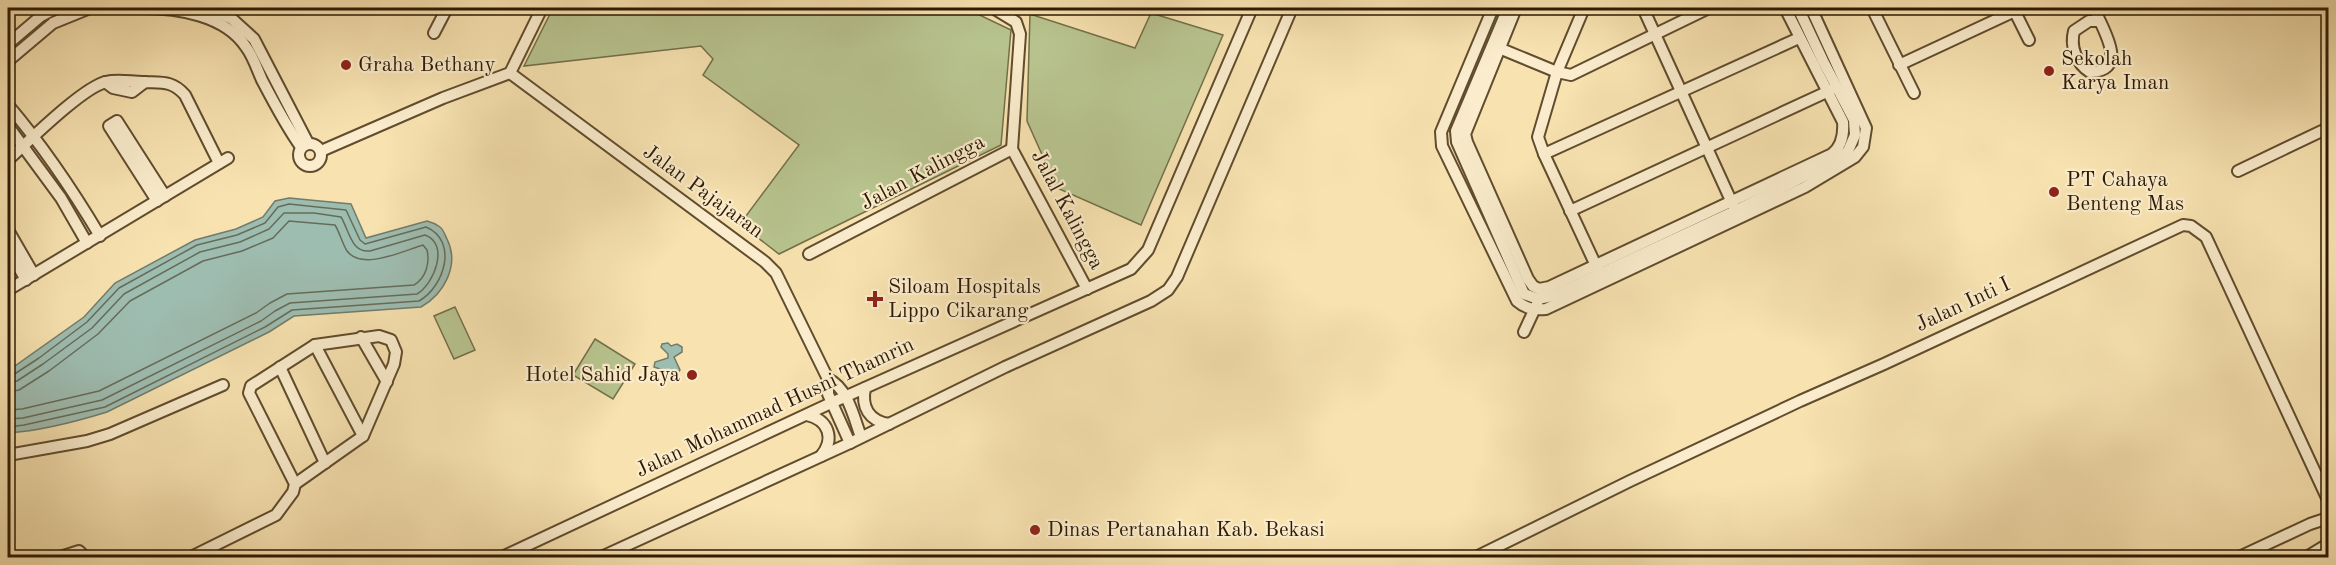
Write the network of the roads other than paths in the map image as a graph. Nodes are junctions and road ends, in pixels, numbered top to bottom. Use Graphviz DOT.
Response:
graph roads {
  1 [pos="56,8"];
  2 [pos="90,8"];
  3 [pos="142,8"];
  4 [pos="161,8"];
  5 [pos="207,8"];
  6 [pos="447,8"];
  7 [pos="542,8"];
  8 [pos="993,8"];
  9 [pos="1252,8"];
  10 [pos="1292,8"];
  11 [pos="1493,8"];
  12 [pos="1508,8"];
  13 [pos="1516,8"];
  14 [pos="1584,8"];
  15 [pos="1643,8"];
  16 [pos="1709,8"];
  17 [pos="1785,8"];
  18 [pos="1798,8"];
  19 [pos="1811,8"];
  20 [pos="1886,8"];
  21 [pos="2094,8"];
  22 [pos="2014,9"];
  23 [pos="1874,10"];
  24 [pos="2098,21"];
  25 [pos="434,33"];
  26 [pos="1655,33"];
  27 [pos="1799,38"];
  28 [pos="2029,40"];
  29 [pos="1479,41"];
  30 [pos="8,44"];
  31 [pos="1495,46"];
  32 [pos="1828,59"];
  33 [pos="8,60"];
  34 [pos="1899,65"];
  35 [pos="1557,72"];
  36 [pos="510,73"];
  37 [pos="1831,90"];
  38 [pos="1682,92"];
  39 [pos="1914,93"];
  40 [pos="8,105"];
  41 [pos="8,126"];
  42 [pos="2328,128"];
  43 [pos="35,136"];
  44 [pos="304,145"];
  45 [pos="24,146"];
  46 [pos="1707,147"];
  47 [pos="1012,149"];
  48 [pos="321,151"];
  49 [pos="1544,154"];
  50 [pos="8,160"];
  51 [pos="2238,171"];
  52 [pos="1803,183"];
  53 [pos="161,199"];
  54 [pos="1733,206"];
  55 [pos="1570,211"];
  56 [pos="8,230"];
  57 [pos="100,236"];
  58 [pos="1677,242"];
  59 [pos="87,243"];
  60 [pos="8,249"];
  61 [pos="809,254"];
  62 [pos="1598,269"];
  63 [pos="30,277"];
  64 [pos="1087,289"];
  65 [pos="8,290"];
  66 [pos="1537,299"];
  67 [pos="1524,332"];
  68 [pos="361,338"];
  69 [pos="315,345"];
  70 [pos="280,367"];
  71 [pos="828,379"];
  72 [pos="387,382"];
  73 [pos="223,385"];
  74 [pos="865,388"];
  75 [pos="845,397"];
  76 [pos="831,403"];
  77 [pos="807,415"];
  78 [pos="889,424"];
  79 [pos="363,436"];
  80 [pos="861,437"];
  81 [pos="850,443"];
  82 [pos="8,455"];
  83 [pos="821,456"];
  84 [pos="325,463"];
  85 [pos="295,484"];
  86 [pos="2328,500"];
  87 [pos="2328,518"];
  88 [pos="2328,544"];
  89 [pos="57,558"];
  90 [pos="86,558"];
  91 [pos="189,558"];
  92 [pos="500,558"];
  93 [pos="599,558"];
  94 [pos="1474,558"];
  95 [pos="2237,558"];
  96 [pos="2305,558"];
  1 -- 30 [label="street"];
  2 -- 33 [label="street"];
  3 -- 4 [label="street"];
  4 -- 44 [label="street"];
  5 -- 44 [label="street"];
  6 -- 25 [label="street"];
  7 -- 36 [label="street"];
  8 -- 47 [label="street, Jalan Kalingga"];
  9 -- 64 [label="street, Jalan Mohammad Husni Thamrin"];
  10 -- 78 [label="street"];
  11 -- 29 [label="street"];
  12 -- 31 [label="street"];
  13 -- 31 [label="street"];
  14 -- 35 [label="street"];
  15 -- 26 [label="street"];
  16 -- 26 [label="street"];
  17 -- 27 [label="street"];
  18 -- 32 [label="street"];
  19 -- 32 [label="street"];
  20 -- 23 [label="street"];
  21 -- 24 [label="street"];
  22 -- 28 [label="street"];
  22 -- 34 [label="street"];
  23 -- 34 [label="street"];
  24 -- 24 [label="street"];
  26 -- 35 [label="street"];
  26 -- 38 [label="street"];
  27 -- 37 [label="street"];
  27 -- 38 [label="street"];
  29 -- 31 [label="street"];
  29 -- 66 [label="street"];
  31 -- 35 [label="street"];
  31 -- 66 [label="street"];
  32 -- 37 [label="street"];
  32 -- 52 [label="street"];
  34 -- 39 [label="street"];
  35 -- 49 [label="street"];
  36 -- 48 [label="street"];
  36 -- 71 [label="street, Jalan Pajajaran"];
  37 -- 46 [label="street"];
  37 -- 52 [label="street"];
  37 -- 54 [label="street"];
  38 -- 46 [label="street"];
  38 -- 49 [label="street"];
  40 -- 43 [label="street"];
  41 -- 45 [label="street"];
  42 -- 51 [label="street"];
  43 -- 45 [label="street"];
  43 -- 53 [label="street"];
  43 -- 57 [label="street"];
  44 -- 48 [label="street"];
  44 -- 48 [label="street"];
  45 -- 50 [label="street"];
  45 -- 59 [label="street"];
  46 -- 54 [label="street"];
  46 -- 55 [label="street"];
  47 -- 61 [label="street, Jalan Kalingga"];
  47 -- 64 [label="street, Jalal Kalingga"];
  49 -- 55 [label="street"];
  52 -- 54 [label="street"];
  52 -- 58 [label="street"];
  53 -- 53 [label="street"];
  53 -- 57 [label="street"];
  54 -- 58 [label="street"];
  54 -- 62 [label="street"];
  55 -- 62 [label="street"];
  56 -- 63 [label="street"];
  57 -- 59 [label="street"];
  58 -- 62 [label="street"];
  58 -- 66 [label="street"];
  59 -- 63 [label="street"];
  60 -- 63 [label="street"];
  62 -- 66 [label="street"];
  63 -- 65 [label="street"];
  64 -- 74 [label="street, Jalan Mohammad Husni Thamrin"];
  66 -- 67 [label="street"];
  68 -- 69 [label="street"];
  68 -- 72 [label="street"];
  68 -- 72 [label="street"];
  69 -- 70 [label="street"];
  69 -- 79 [label="street"];
  70 -- 84 [label="street"];
  70 -- 85 [label="street"];
  71 -- 75 [label="street, Jalan Pajajaran"];
  71 -- 76 [label="street, Jalan Pajajaran"];
  72 -- 79 [label="street"];
  73 -- 82 [label="street"];
  74 -- 75 [label="street, Jalan Mohammad Husni Thamrin"];
  74 -- 78 [label="street"];
  75 -- 76 [label="street, Jalan Mohammad Husni Thamrin"];
  75 -- 80 [label="street, Jalan Pajajaran"];
  76 -- 77 [label="street, Jalan Mohammad Husni Thamrin"];
  76 -- 81 [label="street, Jalan Pajajaran"];
  77 -- 83 [label="street"];
  77 -- 92 [label="street, Jalan Mohammad Husni Thamrin"];
  78 -- 80 [label="street"];
  79 -- 84 [label="street"];
  80 -- 81 [label="street"];
  81 -- 83 [label="street"];
  83 -- 93 [label="street"];
  84 -- 85 [label="street"];
  85 -- 91 [label="street"];
  86 -- 94 [label="street, Jalan Inti I"];
  87 -- 95 [label="street"];
  88 -- 96 [label="street"];
  89 -- 90 [label="street"];
}
